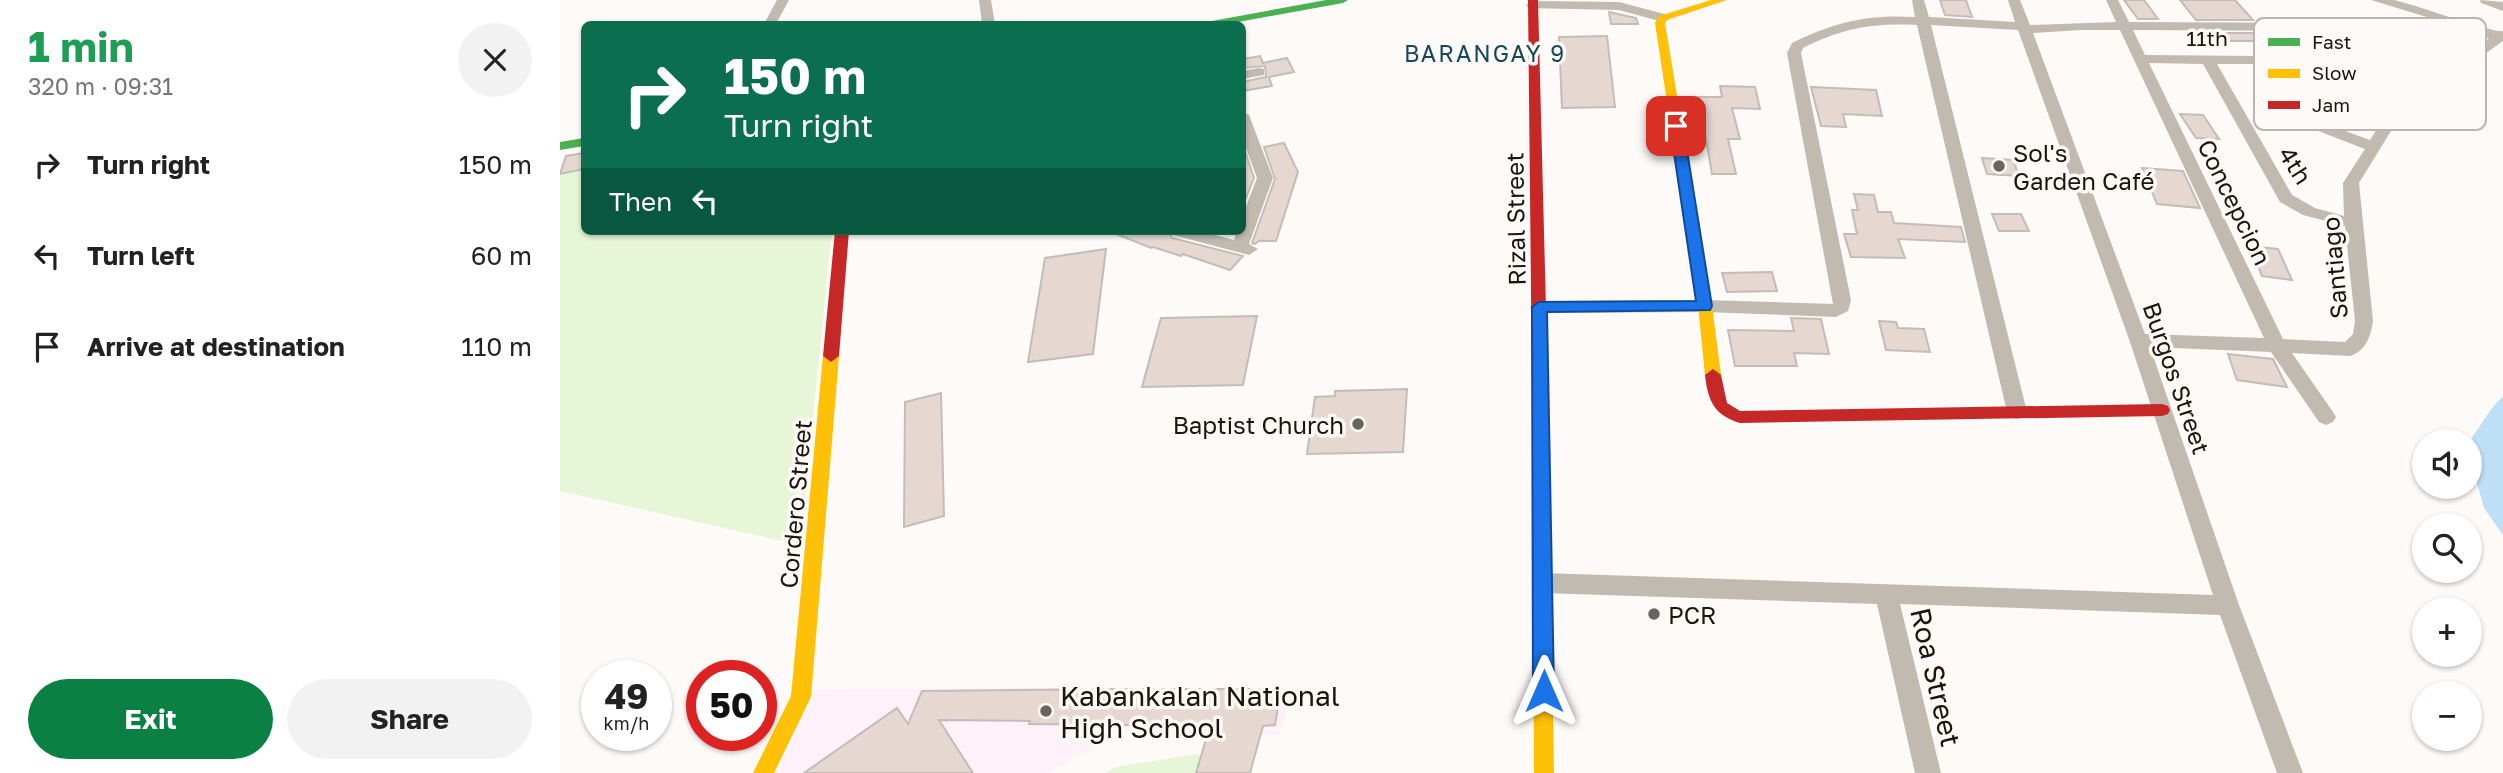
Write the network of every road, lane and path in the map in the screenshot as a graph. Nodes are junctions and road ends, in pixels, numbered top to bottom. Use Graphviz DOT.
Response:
graph roads {
  1 [pos="783,0"];
  2 [pos="985,0"];
  3 [pos="1343,0"];
  4 [pos="1722,0"];
  5 [pos="1918,0"];
  6 [pos="2014,0"];
  7 [pos="2112,0"];
  8 [pos="2377,0"];
  9 [pos="2486,0"];
  10 [pos="1533,2"];
  11 [pos="2503,7"];
  12 [pos="1663,18"];
  13 [pos="2443,18"];
  14 [pos="772,21"];
  15 [pos="988,21"];
  16 [pos="1228,21"];
  17 [pos="1922,21"];
  18 [pos="2025,27"];
  19 [pos="2126,27"];
  20 [pos="2254,27"];
  21 [pos="2501,37"];
  22 [pos="2486,47"];
  23 [pos="2140,59"];
  24 [pos="2254,59"];
  25 [pos="2208,60"];
  26 [pos="1259,72"];
  27 [pos="1246,74"];
  28 [pos="1246,126"];
  29 [pos="2329,130"];
  30 [pos="2383,130"];
  31 [pos="581,142"];
  32 [pos="560,146"];
  33 [pos="2372,146"];
  34 [pos="2353,223"];
  35 [pos="842,235"];
  36 [pos="1194,235"];
  37 [pos="1705,306"];
  38 [pos="1539,307"];
  39 [pos="2139,342"];
  40 [pos="2277,345"];
  41 [pos="2162,410"];
  42 [pos="2017,412"];
  43 [pos="2326,417"];
  44 [pos="1543,583"];
  45 [pos="1886,593"];
  46 [pos="2228,605"];
  47 [pos="763,773"];
  48 [pos="1544,773"];
  49 [pos="1928,773"];
  50 [pos="2290,773"];
  1 -- 14 [label="street"];
  2 -- 15 [label="street"];
  3 -- 16 [label="main road"];
  4 -- 12 [label="main road"];
  5 -- 17 [label="street"];
  6 -- 18 [label="street, Burgos Street"];
  7 -- 19 [label="street, Concepcion"];
  8 -- 13 [label="street"];
  9 -- 11 [label="street"];
  10 -- 12 [label="street"];
  10 -- 38 [label="main road, Rizal Street"];
  12 -- 37 [label="main road"];
  17 -- 18 [label="street"];
  17 -- 37 [label="street"];
  17 -- 42 [label="street"];
  18 -- 19 [label="street"];
  18 -- 39 [label="street, Burgos Street"];
  19 -- 20 [label="street"];
  19 -- 23 [label="street, Concepcion"];
  21 -- 22 [label="street, Santiago"];
  23 -- 25 [label="street, 11th"];
  23 -- 40 [label="street, Concepcion"];
  24 -- 25 [label="street, 11th"];
  25 -- 34 [label="street, 4th"];
  26 -- 27 [label="street"];
  28 -- 36 [label="street"];
  29 -- 33 [label="street"];
  30 -- 33 [label="street, Santiago"];
  31 -- 32 [label="main road"];
  33 -- 34 [label="street, Santiago"];
  34 -- 40 [label="street, Santiago"];
  35 -- 47 [label="main road, Cordero Street"];
  37 -- 38 [label="street"];
  37 -- 42 [label="main road"];
  38 -- 44 [label="main road, Rizal Street"];
  39 -- 40 [label="street, Santiago"];
  39 -- 41 [label="street, Burgos Street"];
  40 -- 43 [label="street, Concepcion"];
  41 -- 42 [label="main road"];
  41 -- 46 [label="street, Burgos Street"];
  44 -- 45 [label="street"];
  44 -- 48 [label="main road, Rizal Street"];
  45 -- 46 [label="street"];
  45 -- 49 [label="street, Roa Street"];
  46 -- 50 [label="street, Burgos Street"];
}
